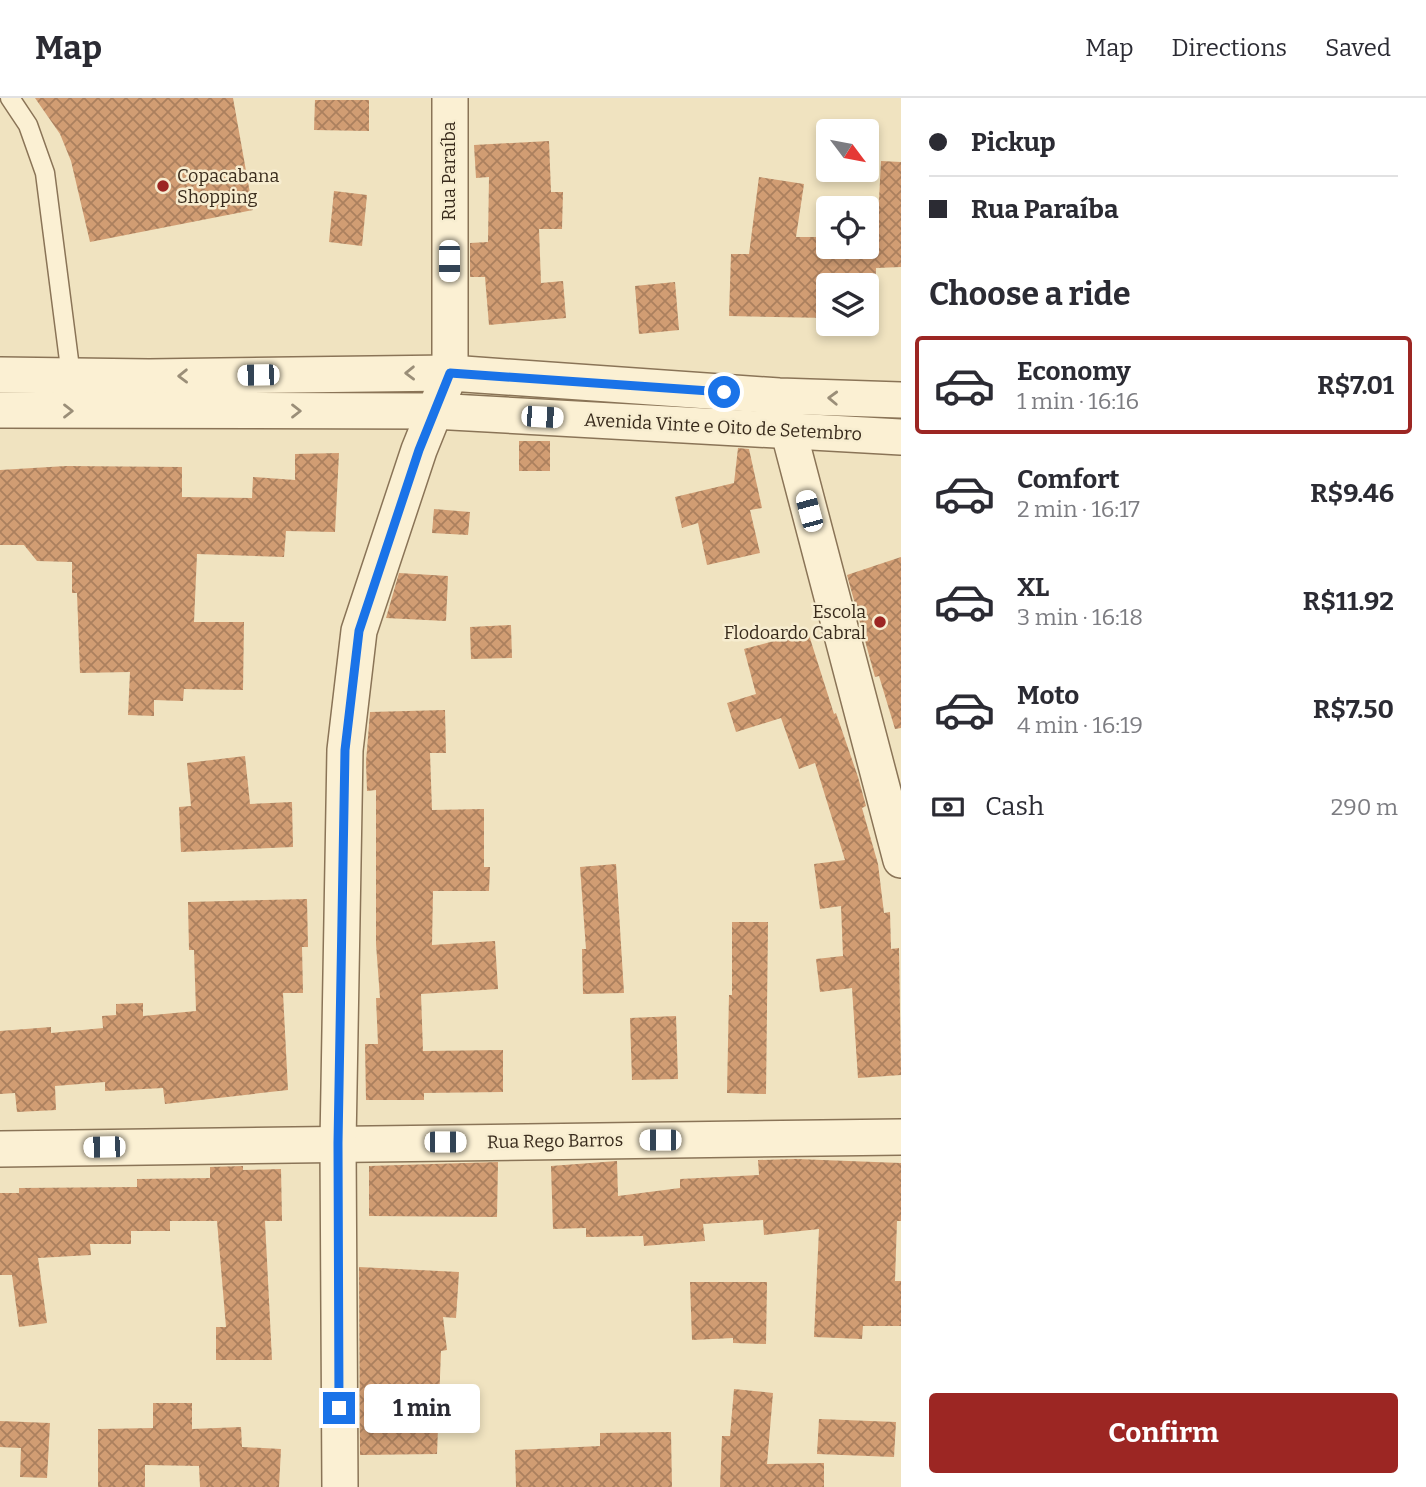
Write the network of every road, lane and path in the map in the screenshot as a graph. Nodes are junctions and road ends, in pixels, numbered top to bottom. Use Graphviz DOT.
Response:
graph roads {
  1 [pos="10,98"];
  2 [pos="450,98"];
  3 [pos="450,373"];
  4 [pos="7,375"];
  5 [pos="71,376"];
  6 [pos="779,396"];
  7 [pos="901,400"];
  8 [pos="6,410"];
  9 [pos="433,411"];
  10 [pos="788,430"];
  11 [pos="901,437"];
  12 [pos="901,860"];
  13 [pos="901,1137"];
  14 [pos="338,1143"];
  15 [pos="0,1149"];
  16 [pos="340,1487"];
  1 -- 5 [label="lane"];
  2 -- 3 [label="street, Rua Paraíba"];
  3 -- 5 [label="street, Avenida Vinte e Oito de Setembro, one-way"];
  3 -- 6 [label="street, Avenida Vinte e Oito de Setembro"];
  3 -- 9 [label="street, Rua Paraíba"];
  4 -- 5 [label="street, Avenida Vinte e Oito de Setembro"];
  4 -- 8 [label="street"];
  7 -- 6 [label="street, Avenida Vinte e Oito de Setembro, one-way"];
  6 -- 10 [label="street"];
  8 -- 9 [label="street, Avenida Vinte e Oito de Setembro, one-way"];
  9 -- 10 [label="street, Avenida Vinte e Oito de Setembro"];
  9 -- 14 [label="street, Rua Paraíba"];
  10 -- 11 [label="street, Avenida Vinte e Oito de Setembro"];
  10 -- 12 [label="street"];
  13 -- 14 [label="street, Rua Rego Barros"];
  14 -- 15 [label="street, Rua Rego Barros"];
  14 -- 16 [label="street, Rua Paraíba"];
}
